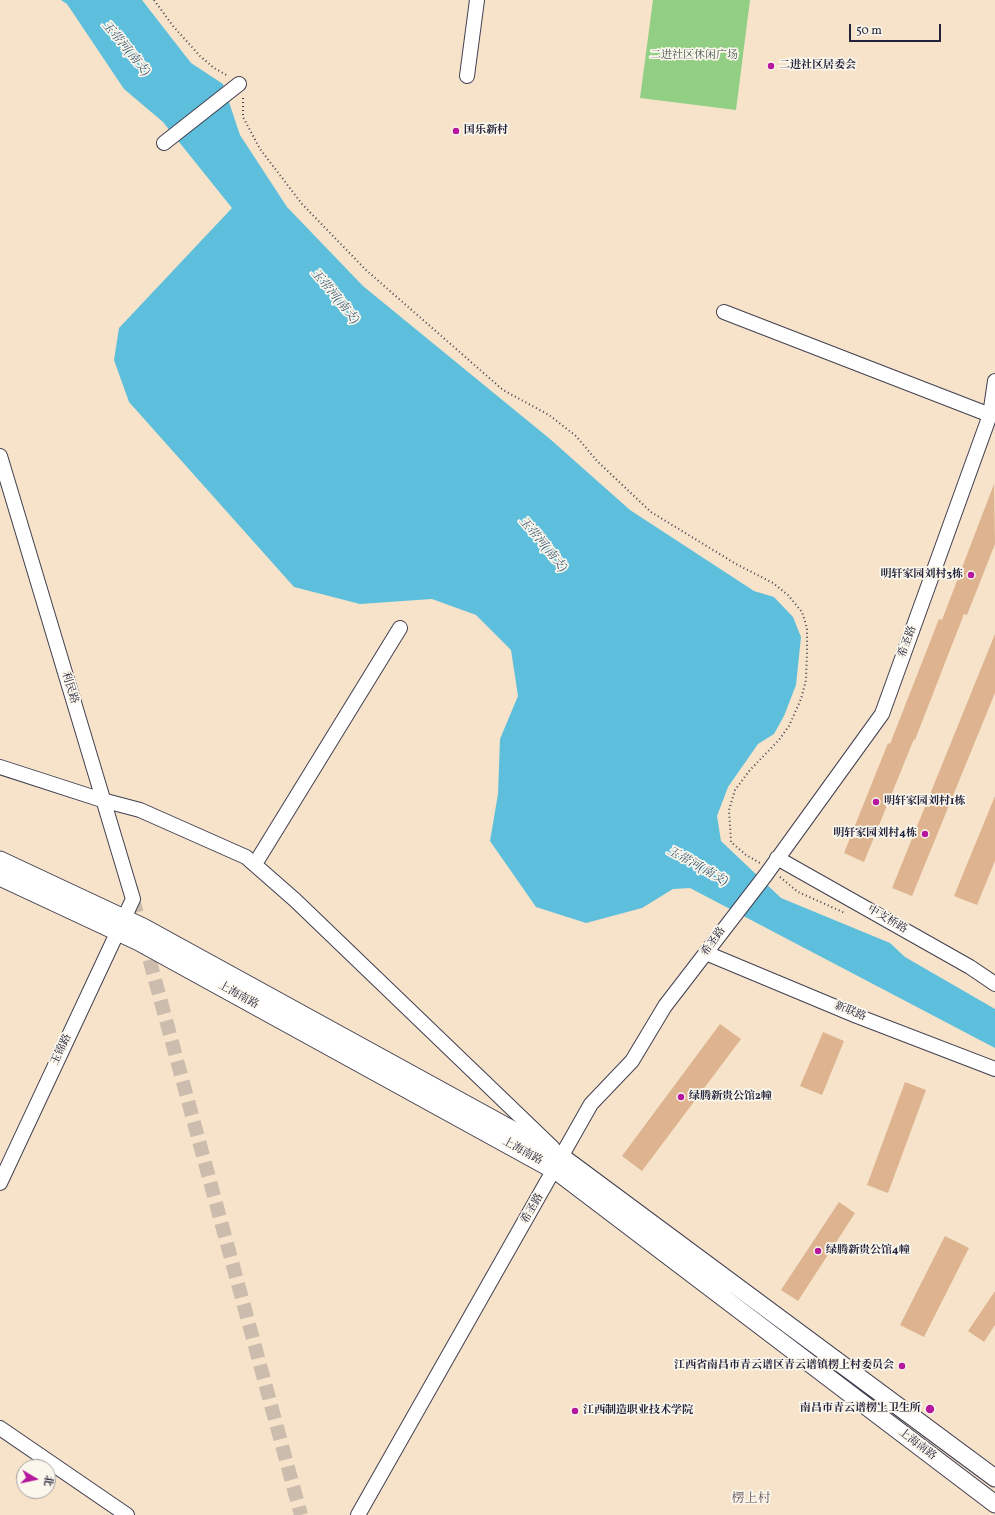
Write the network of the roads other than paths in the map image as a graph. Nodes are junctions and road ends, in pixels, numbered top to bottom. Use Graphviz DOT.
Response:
graph roads {
  1 [pos="477,0"];
  2 [pos="467,76"];
  3 [pos="239,84"];
  4 [pos="164,144"];
  5 [pos="724,312"];
  6 [pos="995,381"];
  7 [pos="990,415"];
  8 [pos="0,456"];
  9 [pos="400,628"];
  10 [pos="0,767"];
  11 [pos="102,800"];
  12 [pos="0,860"];
  13 [pos="255,864"];
  14 [pos="770,868"];
  15 [pos="0,878"];
  16 [pos="121,925"];
  17 [pos="706,953"];
  18 [pos="995,984"];
  19 [pos="995,1069"];
  20 [pos="558,1164"];
  21 [pos="0,1182"];
  22 [pos="0,1428"];
  23 [pos="995,1478"];
  24 [pos="995,1504"];
  25 [pos="127,1515"];
  26 [pos="358,1515"];
  1 -- 2 [label="street"];
  3 -- 4 [label="street"];
  5 -- 7 [label="street"];
  6 -- 7 [label="street, 希圣路"];
  7 -- 14 [label="street, 希圣路"];
  8 -- 11 [label="street, 利民路"];
  9 -- 13 [label="street"];
  10 -- 11 [label="street, 上海南路"];
  11 -- 13 [label="street, 上海南路"];
  11 -- 16 [label="street, 利民路"];
  12 -- 16 [label="main road, 上海南路"];
  13 -- 20 [label="street, 上海南路"];
  14 -- 17 [label="street, 希圣路"];
  14 -- 18 [label="street, 中支桥路"];
  15 -- 16 [label="main road, 上海南路"];
  16 -- 20 [label="main road, 上海南路"];
  16 -- 21 [label="street, 玉锦路"];
  17 -- 19 [label="street, 新联路"];
  17 -- 20 [label="street, 希圣路"];
  20 -- 23 [label="main road, 上海南路"];
  20 -- 24 [label="main road, 上海南路"];
  20 -- 26 [label="street, 希圣路"];
  22 -- 25 [label="street"];
}
